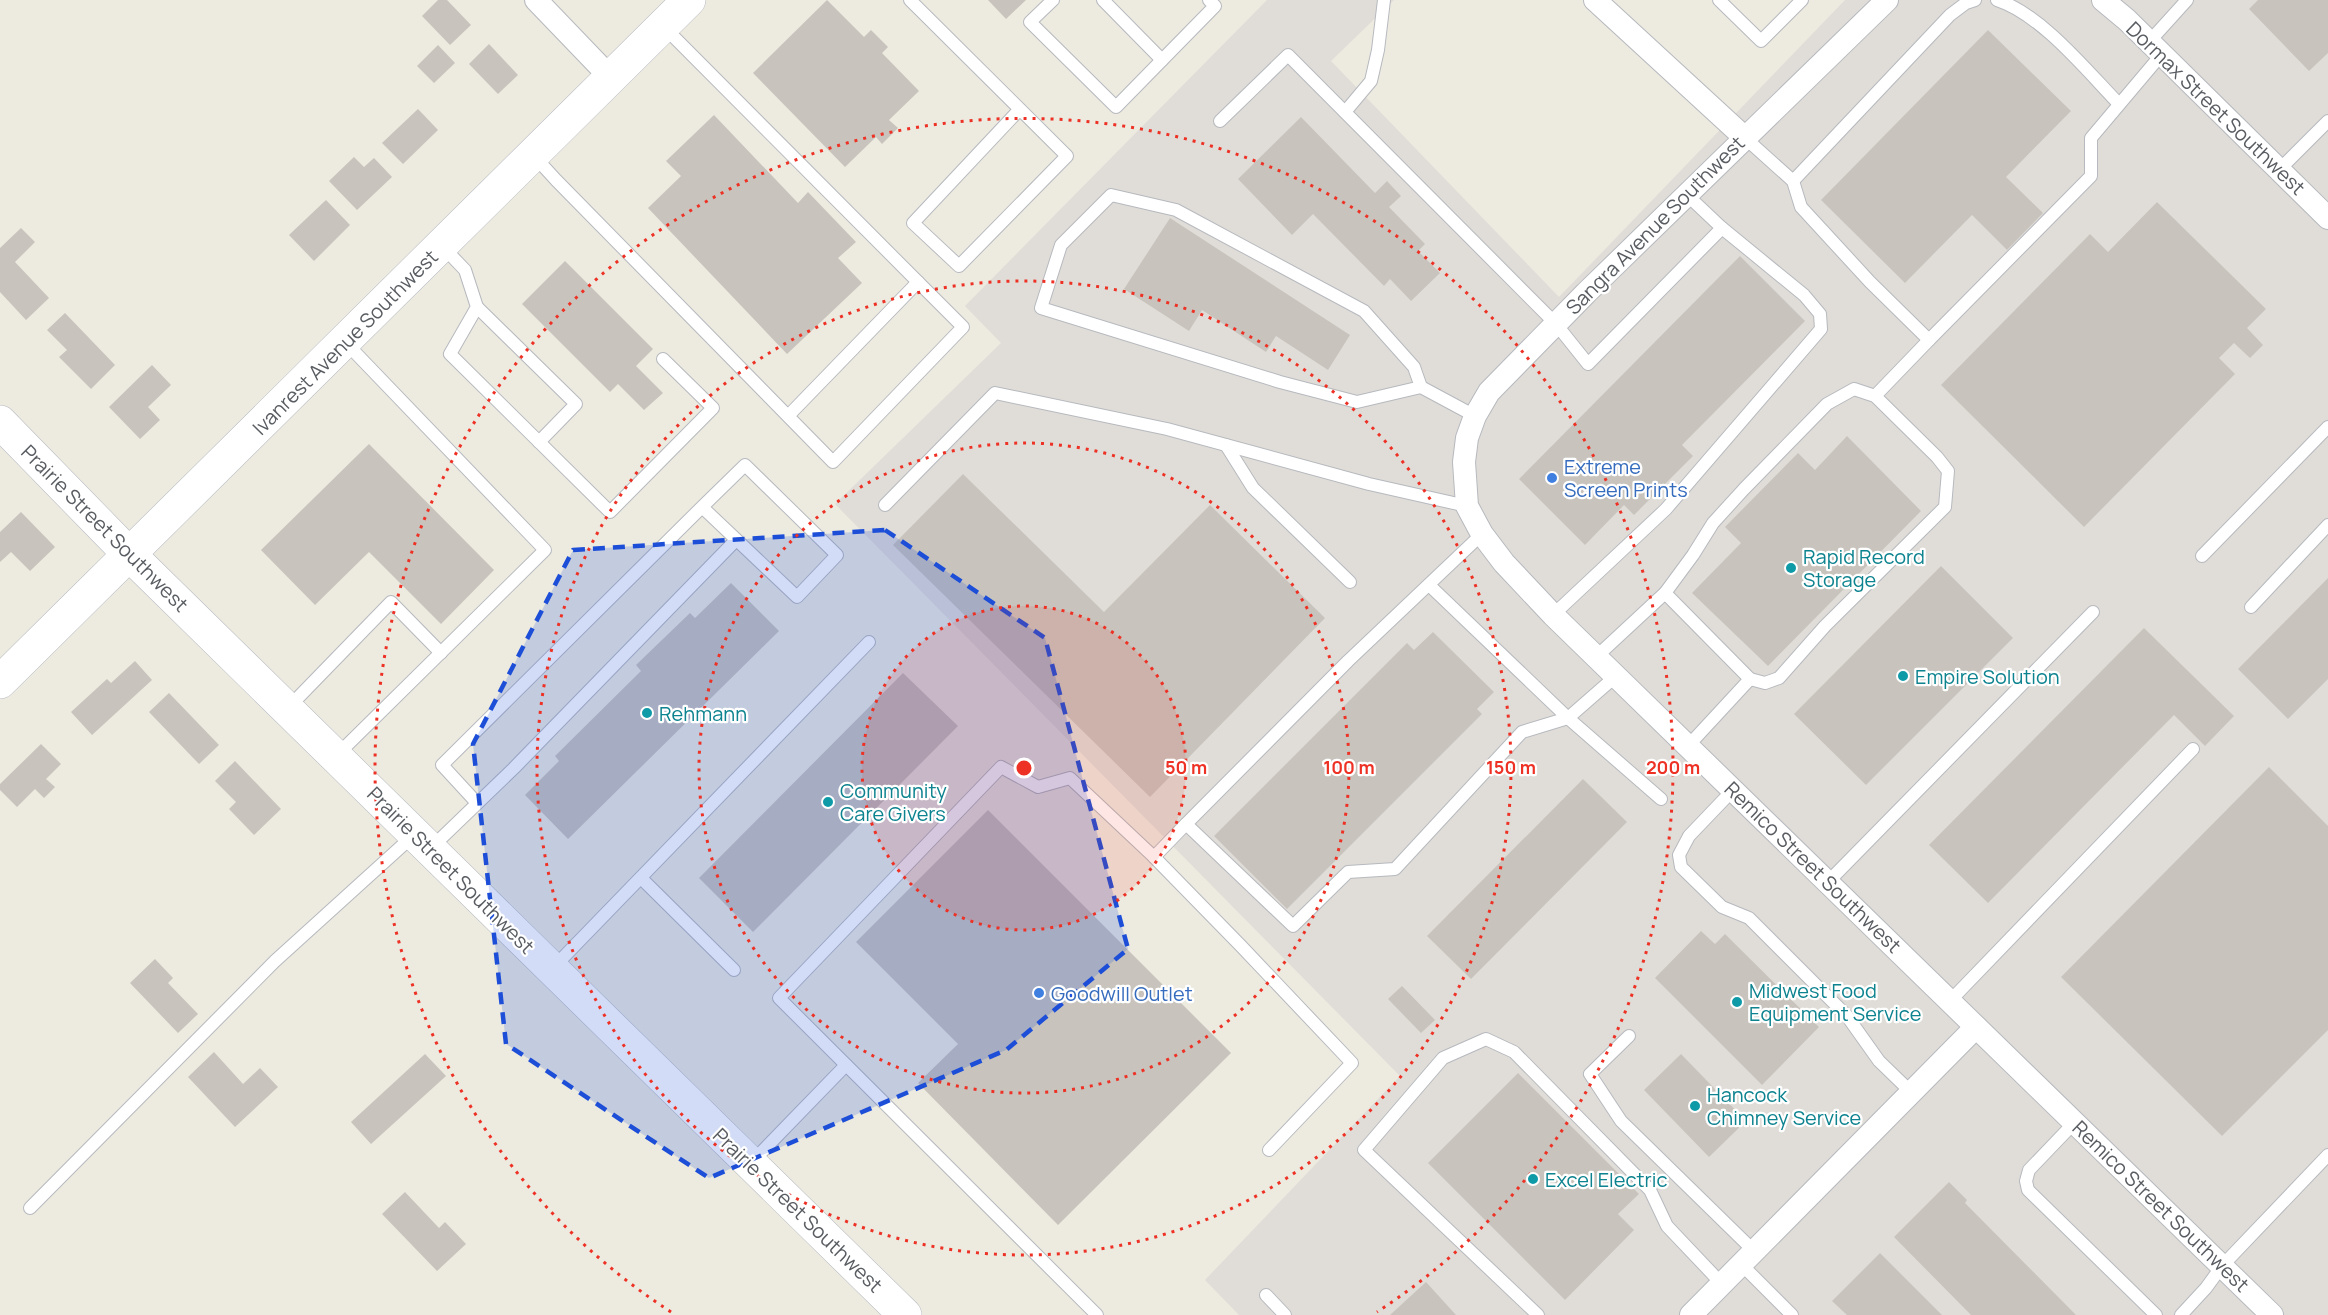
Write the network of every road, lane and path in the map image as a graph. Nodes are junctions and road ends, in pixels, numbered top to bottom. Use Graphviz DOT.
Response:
graph roads {
  1 [pos="536,0"];
  2 [pos="689,0"];
  3 [pos="910,0"];
  4 [pos="1053,0"];
  5 [pos="1103,0"];
  6 [pos="1209,0"];
  7 [pos="1384,0"];
  8 [pos="1595,0"];
  9 [pos="1719,0"];
  10 [pos="1802,0"];
  11 [pos="1887,0"];
  12 [pos="1975,0"];
  13 [pos="1997,0"];
  14 [pos="2103,0"];
  15 [pos="2187,0"];
  16 [pos="663,26"];
  17 [pos="2155,48"];
  18 [pos="1162,60"];
  19 [pos="611,78"];
  20 [pos="2119,104"];
  21 [pos="1020,109"];
  22 [pos="1345,112"];
  23 [pos="1220,121"];
  24 [pos="2328,121"];
  25 [pos="1744,137"];
  26 [pos="534,155"];
  27 [pos="2279,170"];
  28 [pos="1793,181"];
  29 [pos="1686,194"];
  30 [pos="2328,218"];
  31 [pos="1722,228"];
  32 [pos="442,246"];
  33 [pos="918,282"];
  34 [pos="477,307"];
  35 [pos="1556,324"];
  36 [pos="1929,340"];
  37 [pos="345,342"];
  38 [pos="663,359"];
  39 [pos="1420,387"];
  40 [pos="1875,396"];
  41 [pos="788,416"];
  42 [pos="1475,416"];
  43 [pos="0,422"];
  44 [pos="2328,426"];
  45 [pos="539,442"];
  46 [pos="1226,445"];
  47 [pos="1464,474"];
  48 [pos="885,505"];
  49 [pos="1467,506"];
  50 [pos="702,507"];
  51 [pos="2328,525"];
  52 [pos="1482,534"];
  53 [pos="736,540"];
  54 [pos="130,555"];
  55 [pos="2202,556"];
  56 [pos="1350,582"];
  57 [pos="1429,585"];
  58 [pos="1665,594"];
  59 [pos="2250,607"];
  60 [pos="2093,612"];
  61 [pos="1553,615"];
  62 [pos="869,642"];
  63 [pos="441,653"];
  64 [pos="1596,657"];
  65 [pos="1616,676"];
  66 [pos="1750,679"];
  67 [pos="0,682"];
  68 [pos="287,709"];
  69 [pos="1568,718"];
  70 [pos="1688,746"];
  71 [pos="2193,749"];
  72 [pos="336,756"];
  73 [pos="1733,790"];
  74 [pos="1661,799"];
  75 [pos="477,803"];
  76 [pos="1186,824"];
  77 [pos="422,842"];
  78 [pos="1154,857"];
  79 [pos="641,878"];
  80 [pos="1828,882"];
  81 [pos="552,969"];
  82 [pos="734,970"];
  83 [pos="1950,1001"];
  84 [pos="1976,1027"];
  85 [pos="1629,1036"];
  86 [pos="846,1065"];
  87 [pos="1911,1092"];
  88 [pos="2075,1122"];
  89 [pos="1269,1150"];
  90 [pos="2328,1155"];
  91 [pos="750,1163"];
  92 [pos="30,1208"];
  93 [pos="1747,1258"];
  94 [pos="2222,1266"];
  95 [pos="1722,1284"];
  96 [pos="1266,1295"];
  97 [pos="905,1315"];
  98 [pos="1097,1315"];
  99 [pos="1285,1315"];
  100 [pos="1538,1315"];
  101 [pos="1691,1315"];
  102 [pos="1792,1315"];
  103 [pos="2156,1315"];
  104 [pos="2181,1315"];
  105 [pos="2272,1315"];
  1 -- 19 [label="street"];
  2 -- 16 [label="street, Ivanrest Avenue Southwest"];
  3 -- 21 [label="lane"];
  4 -- 18 [label="lane"];
  5 -- 18 [label="lane"];
  6 -- 18 [label="lane"];
  7 -- 22 [label="lane"];
  8 -- 25 [label="street"];
  9 -- 10 [label="lane"];
  11 -- 25 [label="street, Sangra Avenue Southwest"];
  12 -- 28 [label="lane"];
  13 -- 20 [label="lane"];
  14 -- 17 [label="street, Dormax Street Southwest"];
  15 -- 17 [label="lane"];
  16 -- 19 [label="street, Ivanrest Avenue Southwest"];
  16 -- 33 [label="lane"];
  17 -- 20 [label="lane"];
  17 -- 27 [label="street, Dormax Street Southwest"];
  19 -- 26 [label="street, Ivanrest Avenue Southwest"];
  20 -- 36 [label="lane"];
  21 -- 21 [label="lane"];
  22 -- 23 [label="lane"];
  22 -- 35 [label="lane"];
  24 -- 27 [label="lane"];
  25 -- 28 [label="lane"];
  25 -- 29 [label="street, Sangra Avenue Southwest"];
  26 -- 32 [label="street, Ivanrest Avenue Southwest"];
  26 -- 41 [label="lane"];
  27 -- 30 [label="street, Dormax Street Southwest"];
  28 -- 36 [label="lane"];
  29 -- 31 [label="lane"];
  29 -- 35 [label="street, Sangra Avenue Southwest"];
  31 -- 35 [label="lane"];
  31 -- 61 [label="lane"];
  32 -- 34 [label="lane"];
  32 -- 37 [label="street, Ivanrest Avenue Southwest"];
  33 -- 41 [label="lane"];
  33 -- 41 [label="lane"];
  34 -- 45 [label="lane"];
  34 -- 45 [label="lane"];
  35 -- 42 [label="street, Sangra Avenue Southwest"];
  36 -- 40 [label="lane"];
  37 -- 54 [label="street, Ivanrest Avenue Southwest"];
  37 -- 63 [label="lane"];
  38 -- 45 [label="lane"];
  39 -- 39 [label="lane"];
  39 -- 42 [label="lane"];
  40 -- 58 [label="lane"];
  40 -- 66 [label="lane"];
  42 -- 47 [label="street, Sangra Avenue Southwest"];
  43 -- 54 [label="street, Prairie Street Southwest"];
  44 -- 55 [label="lane"];
  46 -- 48 [label="lane"];
  46 -- 49 [label="lane"];
  46 -- 56 [label="lane"];
  47 -- 49 [label="street, Remico Street Southwest"];
  49 -- 52 [label="street, Remico Street Southwest"];
  50 -- 53 [label="lane"];
  50 -- 53 [label="lane"];
  50 -- 75 [label="lane"];
  51 -- 59 [label="lane"];
  52 -- 57 [label="lane"];
  52 -- 61 [label="street, Remico Street Southwest"];
  53 -- 75 [label="lane"];
  54 -- 67 [label="street, Ivanrest Avenue Southwest"];
  54 -- 68 [label="street, Prairie Street Southwest"];
  57 -- 69 [label="lane"];
  57 -- 76 [label="lane"];
  58 -- 64 [label="lane"];
  58 -- 66 [label="lane"];
  60 -- 80 [label="lane"];
  61 -- 64 [label="street, Remico Street Southwest"];
  62 -- 79 [label="lane"];
  63 -- 68 [label="lane"];
  63 -- 72 [label="lane"];
  64 -- 65 [label="street, Remico Street Southwest"];
  65 -- 69 [label="lane"];
  65 -- 70 [label="street, Remico Street Southwest"];
  66 -- 70 [label="lane"];
  68 -- 72 [label="street, Prairie Street Southwest"];
  69 -- 74 [label="lane"];
  69 -- 76 [label="lane"];
  70 -- 73 [label="street, Remico Street Southwest"];
  71 -- 83 [label="lane"];
  72 -- 77 [label="street, Prairie Street Southwest"];
  73 -- 80 [label="street, Remico Street Southwest"];
  73 -- 87 [label="lane"];
  75 -- 77 [label="lane"];
  76 -- 78 [label="lane"];
  77 -- 81 [label="street, Prairie Street Southwest"];
  77 -- 92 [label="lane"];
  78 -- 86 [label="lane"];
  78 -- 89 [label="lane"];
  79 -- 81 [label="lane"];
  79 -- 82 [label="lane"];
  80 -- 83 [label="street, Remico Street Southwest"];
  81 -- 91 [label="street, Prairie Street Southwest"];
  83 -- 84 [label="street, Remico Street Southwest"];
  84 -- 87 [label="street"];
  84 -- 88 [label="street, Remico Street Southwest"];
  85 -- 93 [label="lane"];
  86 -- 91 [label="lane"];
  86 -- 98 [label="lane"];
  87 -- 93 [label="street"];
  88 -- 94 [label="street, Remico Street Southwest"];
  88 -- 103 [label="lane"];
  90 -- 94 [label="lane"];
  91 -- 97 [label="street, Prairie Street Southwest"];
  93 -- 95 [label="street"];
  93 -- 102 [label="lane"];
  94 -- 104 [label="lane"];
  94 -- 105 [label="street, Remico Street Southwest"];
  95 -- 100 [label="lane"];
  95 -- 101 [label="street"];
  96 -- 99 [label="lane"];
}
